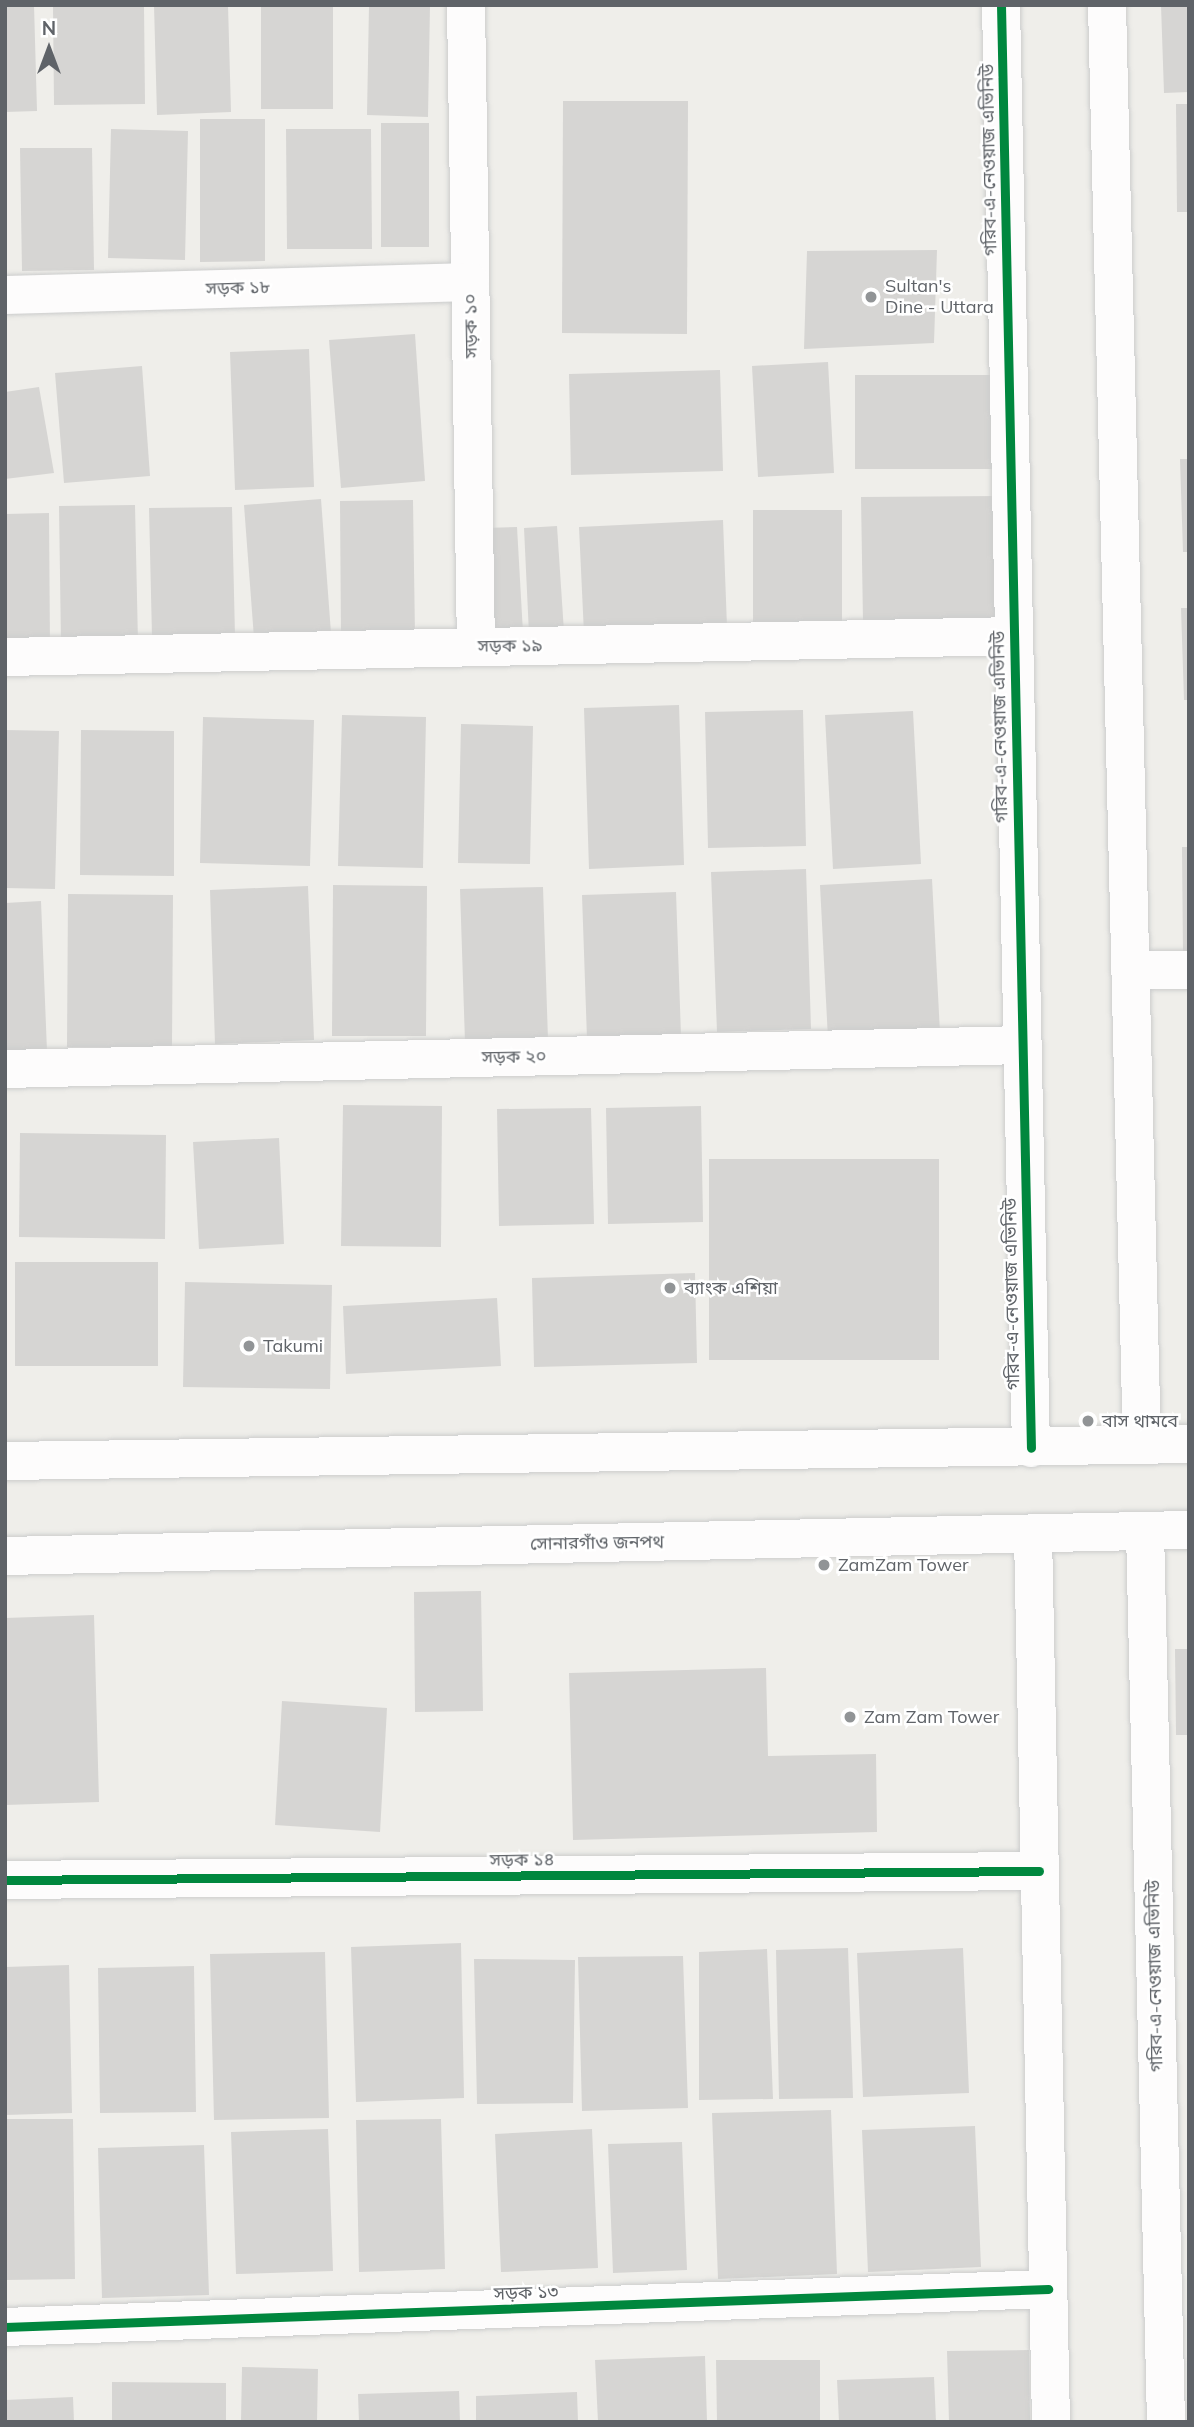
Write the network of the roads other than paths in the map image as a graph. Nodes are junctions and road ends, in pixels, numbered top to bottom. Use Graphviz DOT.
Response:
graph roads {
  1 [pos="466,5"];
  2 [pos="1001,5"];
  3 [pos="1107,5"];
  4 [pos="470,282"];
  5 [pos="5,295"];
  6 [pos="1014,636"];
  7 [pos="476,647"];
  8 [pos="5,657"];
  9 [pos="1189,970"];
  10 [pos="1131,971"];
  11 [pos="1022,1045"];
  12 [pos="5,1069"];
  13 [pos="1189,1444"];
  14 [pos="1142,1445"];
  15 [pos="1031,1448"];
  16 [pos="5,1461"];
  17 [pos="1189,1530"];
  18 [pos="1144,1531"];
  19 [pos="1033,1534"];
  20 [pos="5,1556"];
  21 [pos="1040,1871"];
  22 [pos="5,1880"];
  23 [pos="1048,2289"];
  24 [pos="5,2327"];
  25 [pos="1051,2422"];
  26 [pos="1166,2422"];
  1 -- 4 [label="street, সড়ক ১০"];
  2 -- 6 [label="street, গরিব-এ-নেওয়াজ এভিনিউ"];
  3 -- 10 [label="street"];
  4 -- 5 [label="street, সড়ক ১৮"];
  4 -- 7 [label="street, সড়ক ১০"];
  6 -- 7 [label="street, সড়ক ১৯"];
  6 -- 11 [label="street, গরিব-এ-নেওয়াজ এভিনিউ"];
  7 -- 8 [label="street, সড়ক ১৯"];
  9 -- 10 [label="street"];
  10 -- 14 [label="street"];
  11 -- 12 [label="street, সড়ক ২০"];
  11 -- 15 [label="street, গরিব-এ-নেওয়াজ এভিনিউ"];
  13 -- 14 [label="street"];
  14 -- 15 [label="street"];
  15 -- 16 [label="street"];
  17 -- 18 [label="street, সোনারগাঁও জনপথ"];
  18 -- 19 [label="street, সোনারগাঁও জনপথ"];
  18 -- 26 [label="street, গরিব-এ-নেওয়াজ এভিনিউ"];
  19 -- 20 [label="street, সোনারগাঁও জনপথ"];
  19 -- 21 [label="street"];
  21 -- 22 [label="street, সড়ক ১৪"];
  21 -- 23 [label="street"];
  23 -- 24 [label="street, সড়ক ১৩"];
  23 -- 25 [label="street"];
}
